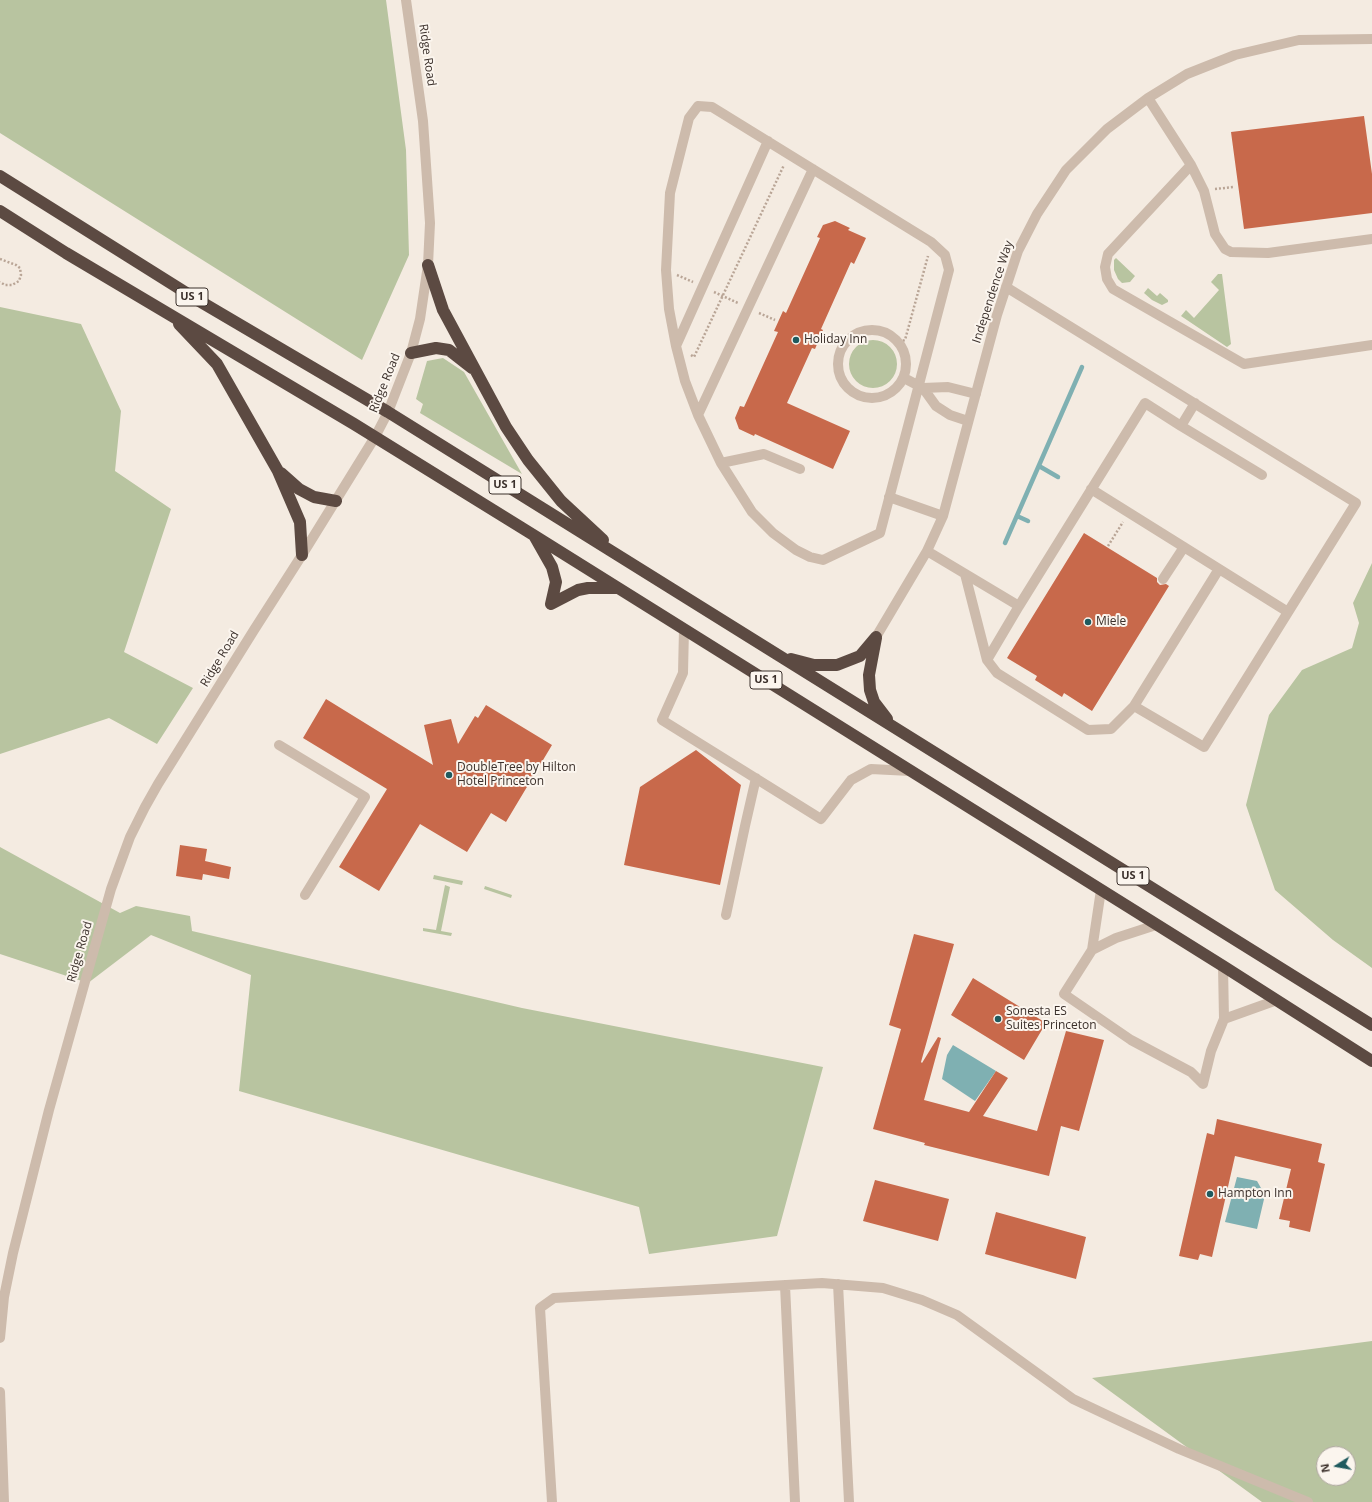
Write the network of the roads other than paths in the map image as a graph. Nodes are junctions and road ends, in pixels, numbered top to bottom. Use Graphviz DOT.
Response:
graph roads {
  1 [pos="406,0"];
  2 [pos="1372,39"];
  3 [pos="1148,98"];
  4 [pos="768,141"];
  5 [pos="1191,165"];
  6 [pos="813,169"];
  7 [pos="0,176"];
  8 [pos="0,211"];
  9 [pos="1372,239"];
  10 [pos="428,265"];
  11 [pos="1006,287"];
  12 [pos="169,313"];
  13 [pos="1372,345"];
  14 [pos="676,346"];
  15 [pos="411,352"];
  16 [pos="474,370"];
  17 [pos="904,378"];
  18 [pos="921,387"];
  19 [pos="976,394"];
  20 [pos="1195,403"];
  21 [pos="388,412"];
  22 [pos="698,415"];
  23 [pos="968,421"];
  24 [pos="1181,426"];
  25 [pos="375,437"];
  26 [pos="721,463"];
  27 [pos="800,469"];
  28 [pos="278,471"];
  29 [pos="1262,475"];
  30 [pos="1091,490"];
  31 [pos="889,497"];
  32 [pos="336,501"];
  33 [pos="943,516"];
  34 [pos="535,536"];
  35 [pos="1184,547"];
  36 [pos="928,551"];
  37 [pos="302,555"];
  38 [pos="623,558"];
  39 [pos="1218,569"];
  40 [pos="965,574"];
  41 [pos="1163,579"];
  42 [pos="618,588"];
  43 [pos="1019,606"];
  44 [pos="1288,612"];
  45 [pos="684,629"];
  46 [pos="876,637"];
  47 [pos="777,655"];
  48 [pos="987,660"];
  49 [pos="1134,706"];
  50 [pos="893,727"];
  51 [pos="279,745"];
  52 [pos="910,771"];
  53 [pos="756,778"];
  54 [pos="1101,890"];
  55 [pos="305,895"];
  56 [pos="726,915"];
  57 [pos="1156,925"];
  58 [pos="1092,950"];
  59 [pos="1224,966"];
  60 [pos="1278,1000"];
  61 [pos="1224,1019"];
  62 [pos="1372,1024"];
  63 [pos="1372,1061"];
  64 [pos="838,1284"];
  65 [pos="785,1285"];
  66 [pos="0,1338"];
  67 [pos="0,1392"];
  68 [pos="4,1502"];
  69 [pos="552,1502"];
  70 [pos="795,1502"];
  71 [pos="849,1502"];
  72 [pos="1308,1502"];
  1 -- 10 [label="street, Ridge Road"];
  2 -- 3 [label="street, Independence Way"];
  3 -- 5 [label="street"];
  3 -- 11 [label="street, Independence Way"];
  4 -- 6 [label="street"];
  4 -- 14 [label="street"];
  4 -- 14 [label="street"];
  5 -- 9 [label="street"];
  5 -- 13 [label="street"];
  6 -- 18 [label="street"];
  6 -- 22 [label="street"];
  7 -- 21 [label="highway, US 1"];
  8 -- 12 [label="highway, US 1"];
  10 -- 15 [label="street, Ridge Road"];
  10 -- 16 [label="highway"];
  11 -- 19 [label="street, Independence Way"];
  11 -- 20 [label="street"];
  12 -- 25 [label="highway, US 1"];
  12 -- 28 [label="highway"];
  14 -- 22 [label="street"];
  15 -- 16 [label="highway"];
  15 -- 21 [label="street, Ridge Road"];
  16 -- 38 [label="highway"];
  17 -- 17 [label="street"];
  17 -- 18 [label="street"];
  18 -- 19 [label="street"];
  18 -- 23 [label="street"];
  18 -- 31 [label="street"];
  19 -- 23 [label="street, Independence Way"];
  20 -- 24 [label="street"];
  20 -- 44 [label="street"];
  21 -- 25 [label="street, Ridge Road"];
  21 -- 38 [label="highway, US 1"];
  22 -- 26 [label="street"];
  23 -- 33 [label="street, Independence Way"];
  24 -- 29 [label="street"];
  24 -- 30 [label="street"];
  25 -- 32 [label="street, Ridge Road"];
  25 -- 34 [label="highway, US 1"];
  26 -- 27 [label="street"];
  26 -- 31 [label="street"];
  28 -- 32 [label="highway"];
  28 -- 37 [label="highway"];
  30 -- 35 [label="street"];
  30 -- 43 [label="street"];
  31 -- 33 [label="street"];
  32 -- 37 [label="street, Ridge Road"];
  33 -- 36 [label="street, Independence Way"];
  34 -- 42 [label="highway, US 1"];
  34 -- 42 [label="highway"];
  35 -- 39 [label="street"];
  35 -- 41 [label="street"];
  36 -- 40 [label="street"];
  36 -- 46 [label="street, Independence Way"];
  37 -- 66 [label="street, Ridge Road"];
  38 -- 47 [label="highway, US 1"];
  39 -- 44 [label="street"];
  39 -- 49 [label="street"];
  40 -- 43 [label="street"];
  40 -- 48 [label="street"];
  42 -- 45 [label="highway, US 1"];
  43 -- 48 [label="street"];
  44 -- 49 [label="street"];
  45 -- 52 [label="highway, US 1"];
  45 -- 53 [label="street"];
  46 -- 47 [label="highway"];
  46 -- 50 [label="highway"];
  47 -- 50 [label="highway, US 1"];
  48 -- 49 [label="street"];
  50 -- 62 [label="highway, US 1"];
  51 -- 55 [label="street"];
  52 -- 53 [label="street"];
  52 -- 54 [label="highway, US 1"];
  53 -- 56 [label="street"];
  54 -- 57 [label="highway, US 1"];
  54 -- 58 [label="street"];
  57 -- 58 [label="street"];
  57 -- 59 [label="highway, US 1"];
  58 -- 61 [label="street"];
  59 -- 60 [label="highway, US 1"];
  59 -- 61 [label="street"];
  60 -- 61 [label="street"];
  60 -- 63 [label="highway, US 1"];
  64 -- 65 [label="street"];
  64 -- 71 [label="street"];
  64 -- 72 [label="street"];
  65 -- 69 [label="street"];
  65 -- 70 [label="street"];
  67 -- 68 [label="street"];
}
